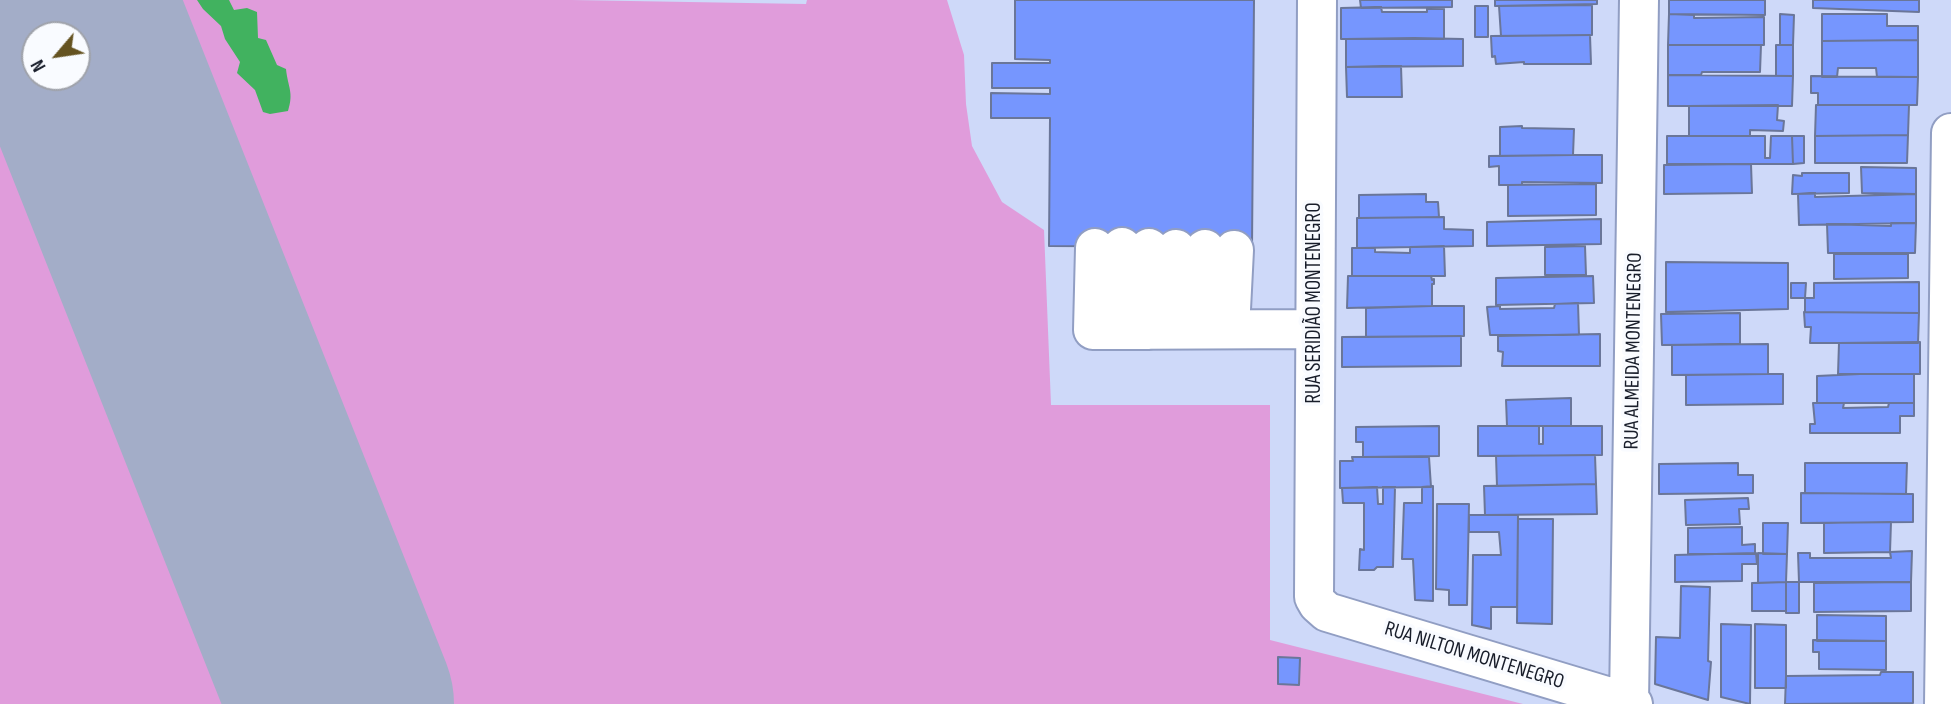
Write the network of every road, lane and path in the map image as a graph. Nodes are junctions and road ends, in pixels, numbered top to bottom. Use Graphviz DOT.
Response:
graph roads {
  1 [pos="1317,0"];
  2 [pos="1639,0"];
  3 [pos="1951,133"];
  4 [pos="1163,248"];
  5 [pos="1175,329"];
  6 [pos="1315,329"];
  7 [pos="1318,604"];
  8 [pos="1631,703"];
  9 [pos="1944,704"];
  1 -- 6 [label="street, RUA SERIDIÃO MONTENEGRO"];
  2 -- 8 [label="street, RUA ALMEIDA MONTENEGRO"];
  3 -- 9 [label="street"];
  4 -- 5 [label="street"];
  4 -- 5 [label="street"];
  4 -- 5 [label="street"];
  5 -- 6 [label="street"];
  6 -- 7 [label="street, RUA SERIDIÃO MONTENEGRO"];
  7 -- 8 [label="street, RUA NILTON MONTENEGRO"];
}
